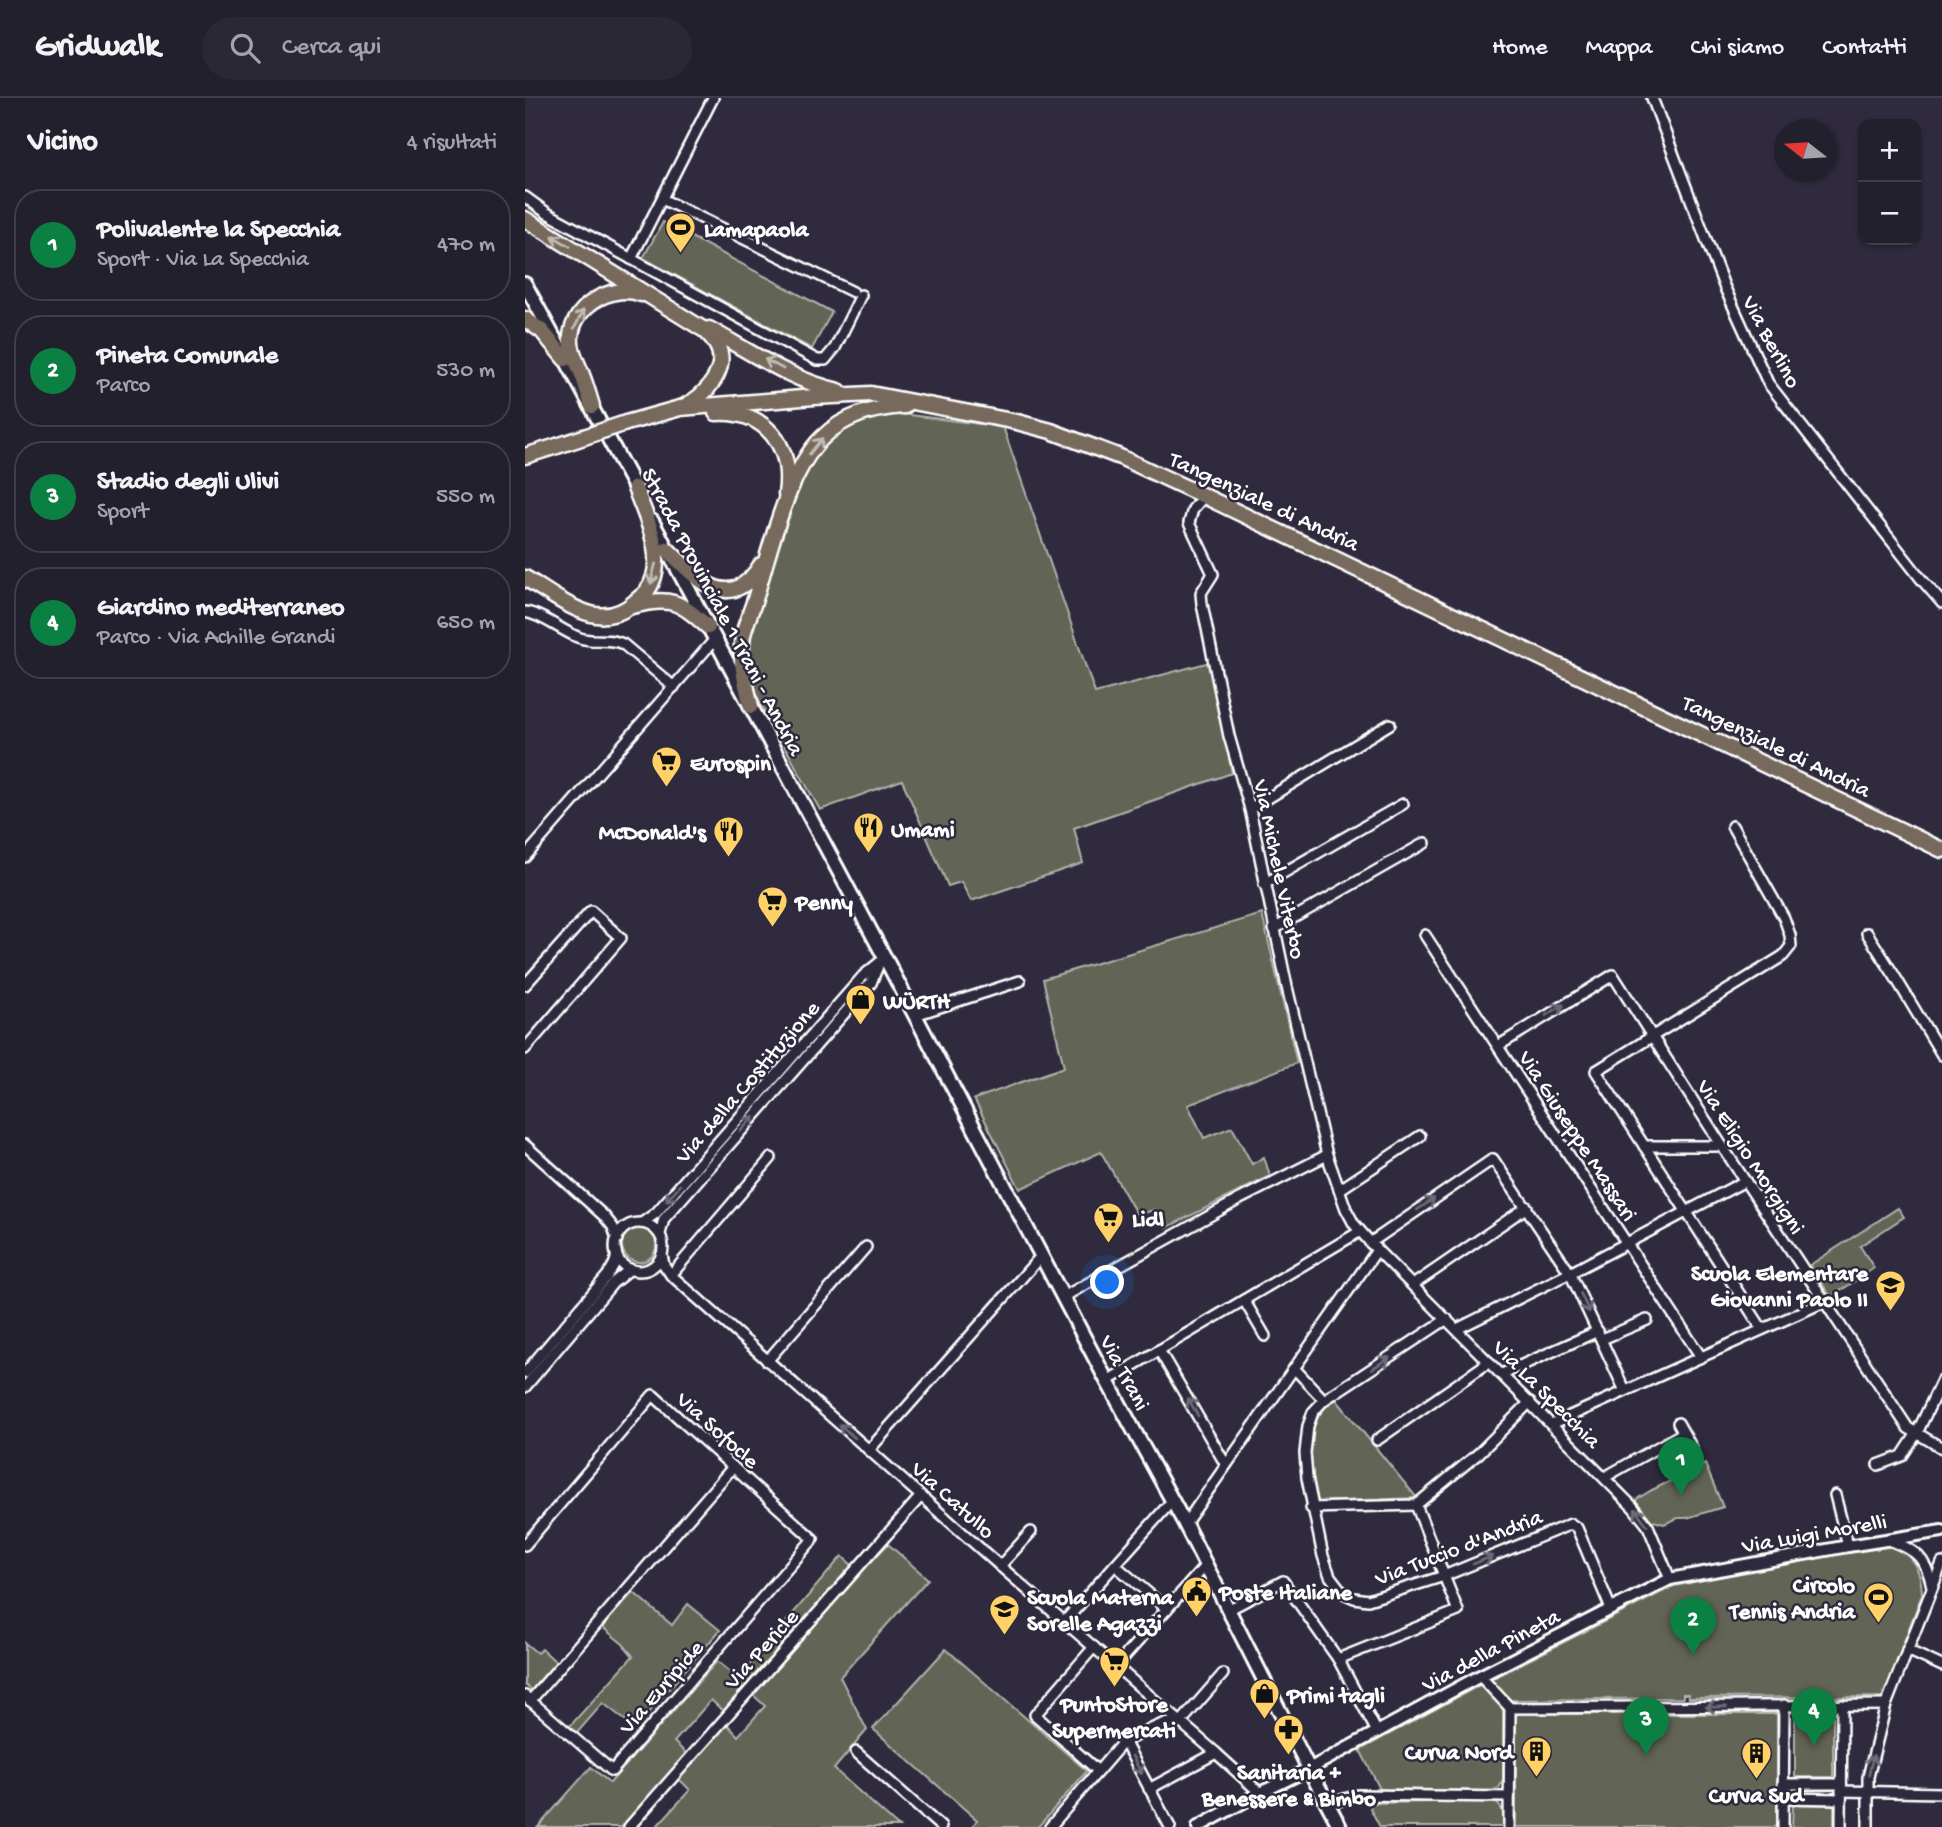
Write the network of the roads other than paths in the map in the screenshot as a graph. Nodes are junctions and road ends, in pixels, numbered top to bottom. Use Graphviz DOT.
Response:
graph roads {
  1 [pos="713,98"];
  2 [pos="1651,98"];
  3 [pos="525,197"];
  4 [pos="662,199"];
  5 [pos="525,219"];
  6 [pos="631,259"];
  7 [pos="525,284"];
  8 [pos="661,302"];
  9 [pos="678,313"];
  10 [pos="525,319"];
  11 [pos="565,359"];
  12 [pos="861,395"];
  13 [pos="592,406"];
  14 [pos="680,408"];
  15 [pos="945,408"];
  16 [pos="651,415"];
  17 [pos="551,448"];
  18 [pos="525,456"];
  19 [pos="525,463"];
  20 [pos="635,488"];
  21 [pos="1204,496"];
  22 [pos="784,506"];
  23 [pos="667,549"];
  24 [pos="768,555"];
  25 [pos="525,578"];
  26 [pos="1942,603"];
  27 [pos="631,607"];
  28 [pos="525,612"];
  29 [pos="711,633"];
  30 [pos="674,687"];
  31 [pos="751,706"];
  32 [pos="1390,724"];
  33 [pos="1403,804"];
  34 [pos="1250,809"];
  35 [pos="1732,827"];
  36 [pos="1425,843"];
  37 [pos="1942,849"];
  38 [pos="525,857"];
  39 [pos="1264,884"];
  40 [pos="1274,929"];
  41 [pos="1867,933"];
  42 [pos="1425,935"];
  43 [pos="882,962"];
  44 [pos="1020,981"];
  45 [pos="525,985"];
  46 [pos="915,1015"];
  47 [pos="1651,1037"];
  48 [pos="1498,1046"];
  49 [pos="525,1049"];
  50 [pos="1942,1055"];
  51 [pos="1420,1136"];
  52 [pos="525,1145"];
  53 [pos="1644,1146"];
  54 [pos="1722,1146"];
  55 [pos="1327,1155"];
  56 [pos="771,1158"];
  57 [pos="1745,1181"];
  58 [pos="1339,1190"];
  59 [pos="1527,1206"];
  60 [pos="1686,1211"];
  61 [pos="604,1216"];
  62 [pos="642,1223"];
  63 [pos="631,1224"];
  64 [pos="1359,1232"];
  65 [pos="660,1234"];
  66 [pos="617,1240"];
  67 [pos="1626,1243"];
  68 [pos="866,1247"];
  69 [pos="1373,1247"];
  70 [pos="616,1251"];
  71 [pos="662,1255"];
  72 [pos="1041,1256"];
  73 [pos="630,1269"];
  74 [pos="648,1269"];
  75 [pos="670,1273"];
  76 [pos="1570,1273"];
  77 [pos="1413,1285"];
  78 [pos="1063,1297"];
  79 [pos="1244,1300"];
  80 [pos="1824,1302"];
  81 [pos="1447,1319"];
  82 [pos="1647,1320"];
  83 [pos="1457,1329"];
  84 [pos="1762,1329"];
  85 [pos="1600,1335"];
  86 [pos="1265,1336"];
  87 [pos="1159,1350"];
  88 [pos="1701,1357"];
  89 [pos="768,1361"];
  90 [pos="1489,1362"];
  91 [pos="1294,1368"];
  92 [pos="525,1373"];
  93 [pos="1502,1374"];
  94 [pos="1942,1380"];
  95 [pos="1107,1381"];
  96 [pos="525,1387"];
  97 [pos="1625,1391"];
  98 [pos="1324,1400"];
  99 [pos="1530,1402"];
  100 [pos="1678,1423"];
  101 [pos="1552,1424"];
  102 [pos="1683,1433"];
  103 [pos="1917,1433"];
  104 [pos="1377,1440"];
  105 [pos="1692,1448"];
  106 [pos="1942,1448"];
  107 [pos="869,1450"];
  108 [pos="1226,1465"];
  109 [pos="1878,1465"];
  110 [pos="733,1467"];
  111 [pos="1605,1477"];
  112 [pos="1835,1495"];
  113 [pos="922,1496"];
  114 [pos="1173,1501"];
  115 [pos="1416,1505"];
  116 [pos="1311,1508"];
  117 [pos="1185,1524"];
  118 [pos="1942,1531"];
  119 [pos="1031,1532"];
  120 [pos="813,1539"];
  121 [pos="1889,1540"];
  122 [pos="525,1545"];
  123 [pos="1848,1546"];
  124 [pos="1942,1563"];
  125 [pos="1115,1565"];
  126 [pos="1000,1566"];
  127 [pos="1206,1566"];
  128 [pos="1693,1574"];
  129 [pos="1444,1576"];
  130 [pos="1670,1579"];
  131 [pos="1942,1582"];
  132 [pos="1932,1586"];
  133 [pos="1167,1609"];
  134 [pos="1611,1609"];
  135 [pos="1228,1610"];
  136 [pos="1064,1622"];
  137 [pos="1094,1647"];
  138 [pos="1907,1650"];
  139 [pos="1338,1659"];
  140 [pos="1116,1666"];
  141 [pos="1942,1666"];
  142 [pos="1223,1674"];
  143 [pos="1480,1676"];
  144 [pos="527,1698"];
  145 [pos="1886,1704"];
  146 [pos="1784,1705"];
  147 [pos="1842,1705"];
  148 [pos="1510,1708"];
  149 [pos="1181,1722"];
  150 [pos="1377,1732"];
  151 [pos="1124,1741"];
  152 [pos="856,1752"];
  153 [pos="1216,1753"];
  154 [pos="1309,1769"];
  155 [pos="1098,1771"];
  156 [pos="1783,1784"];
  157 [pos="1149,1789"];
  158 [pos="1841,1791"];
  159 [pos="1868,1791"];
  160 [pos="1260,1793"];
  161 [pos="1942,1793"];
  162 [pos="1509,1797"];
  163 [pos="1783,1798"];
  164 [pos="1328,1804"];
  165 [pos="629,1827"];
  166 [pos="941,1827"];
  167 [pos="1050,1827"];
  168 [pos="1170,1827"];
  169 [pos="1198,1827"];
  170 [pos="1341,1827"];
  171 [pos="1509,1827"];
  172 [pos="1783,1827"];
  173 [pos="1841,1827"];
  174 [pos="1868,1827"];
  1 -- 4 [label="street"];
  2 -- 26 [label="street, Via Berlino"];
  3 -- 6 [label="street"];
  4 -- 6 [label="street"];
  4 -- 6 [label="street"];
  8 -- 5 [label="main road, one-way"];
  7 -- 11 [label="main road, Strada Provinciale 1 Trani - Andria"];
  8 -- 9 [label="main road"];
  13 -- 8 [label="main road, one-way"];
  12 -- 9 [label="main road, one-way"];
  9 -- 14 [label="main road"];
  10 -- 11 [label="main road"];
  11 -- 13 [label="main road, Strada Provinciale 1 Trani - Andria"];
  12 -- 14 [label="main road, Tangenziale di Andria"];
  12 -- 15 [label="main road, Tangenziale di Andria"];
  13 -- 20 [label="main road, Strada Provinciale 1 Trani - Andria"];
  14 -- 16 [label="main road, Tangenziale di Andria"];
  15 -- 21 [label="main road, Tangenziale di Andria"];
  22 -- 15 [label="main road, one-way"];
  16 -- 17 [label="main road, Tangenziale di Andria, bridge"];
  16 -- 22 [label="main road"];
  17 -- 18 [label="main road, Tangenziale di Andria"];
  17 -- 19 [label="main road"];
  20 -- 23 [label="main road, Strada Provinciale 1 Trani - Andria"];
  20 -- 27 [label="main road, one-way"];
  21 -- 34 [label="street, Via Michele Viterbo"];
  21 -- 37 [label="main road, Tangenziale di Andria"];
  22 -- 24 [label="main road"];
  23 -- 24 [label="main road"];
  23 -- 29 [label="main road, Strada Provinciale 1 Trani - Andria"];
  24 -- 31 [label="main road"];
  25 -- 27 [label="main road"];
  27 -- 29 [label="main road"];
  28 -- 30 [label="street"];
  29 -- 30 [label="street"];
  29 -- 31 [label="main road, Strada Provinciale 1 Trani - Andria"];
  30 -- 38 [label="street"];
  31 -- 43 [label="main road, Strada Provinciale 1 Trani - Andria"];
  32 -- 34 [label="street"];
  33 -- 39 [label="street"];
  34 -- 39 [label="street, Via Michele Viterbo"];
  35 -- 47 [label="street"];
  36 -- 40 [label="street"];
  39 -- 40 [label="street, Via Michele Viterbo"];
  40 -- 55 [label="street, Via Michele Viterbo"];
  41 -- 50 [label="street"];
  42 -- 48 [label="street, Via Giuseppe Massari"];
  43 -- 46 [label="main road, Via Trani"];
  43 -- 62 [label="street, Via della Costituzione, one-way"];
  65 -- 43 [label="street, Via della Costituzione, one-way"];
  44 -- 46 [label="street"];
  45 -- 49 [label="street"];
  46 -- 72 [label="main road, Via Trani"];
  48 -- 47 [label="street, Via Eligio Morgigni, one-way"];
  47 -- 53 [label="street"];
  47 -- 54 [label="street, Via Eligio Morgigni"];
  48 -- 67 [label="street, Via Giuseppe Massari"];
  51 -- 58 [label="street"];
  52 -- 61 [label="street"];
  53 -- 54 [label="street"];
  53 -- 60 [label="street"];
  54 -- 57 [label="street, Via Eligio Morgigni"];
  55 -- 58 [label="street, Via Michele Viterbo"];
  55 -- 78 [label="street"];
  56 -- 75 [label="street"];
  57 -- 60 [label="street"];
  57 -- 80 [label="street, Via Eligio Morgigni"];
  58 -- 64 [label="street, Via Michele Viterbo"];
  69 -- 59 [label="street, one-way"];
  59 -- 76 [label="street"];
  59 -- 77 [label="street"];
  60 -- 67 [label="street"];
  60 -- 84 [label="street"];
  61 -- 63 [label="street"];
  61 -- 66 [label="street"];
  62 -- 63 [label="street"];
  62 -- 65 [label="street"];
  63 -- 66 [label="street"];
  64 -- 69 [label="street, Via Michele Viterbo"];
  64 -- 79 [label="street"];
  65 -- 71 [label="street"];
  66 -- 70 [label="street"];
  67 -- 76 [label="street"];
  67 -- 88 [label="street, Via Giuseppe Massari"];
  68 -- 89 [label="street"];
  69 -- 77 [label="street, Via La Specchia"];
  69 -- 91 [label="street"];
  70 -- 73 [label="street"];
  70 -- 92 [label="street"];
  71 -- 74 [label="street"];
  71 -- 75 [label="street, Via Catullo"];
  72 -- 78 [label="main road, Via Trani"];
  72 -- 107 [label="street"];
  73 -- 74 [label="street"];
  73 -- 96 [label="street"];
  74 -- 75 [label="street"];
  75 -- 89 [label="street, Via Catullo"];
  76 -- 83 [label="street"];
  76 -- 85 [label="street, one-way"];
  77 -- 81 [label="street, Via La Specchia"];
  78 -- 95 [label="main road, Via Trani"];
  79 -- 86 [label="street"];
  79 -- 87 [label="street"];
  80 -- 84 [label="street"];
  80 -- 103 [label="street, Via Eligio Morgigni"];
  81 -- 83 [label="street, Via La Specchia"];
  98 -- 81 [label="street, one-way"];
  82 -- 85 [label="street"];
  83 -- 90 [label="street, Via La Specchia"];
  84 -- 88 [label="street"];
  85 -- 93 [label="street"];
  85 -- 97 [label="street"];
  87 -- 95 [label="street"];
  108 -- 87 [label="street, one-way"];
  88 -- 97 [label="street"];
  107 -- 89 [label="street, Via Catullo, one-way"];
  90 -- 93 [label="street, Via La Specchia"];
  90 -- 104 [label="street"];
  91 -- 98 [label="street"];
  91 -- 108 [label="street"];
  93 -- 99 [label="street, Via La Specchia"];
  94 -- 103 [label="street"];
  95 -- 114 [label="main road, Via Trani"];
  97 -- 101 [label="street"];
  98 -- 116 [label="street, Via Tuccio d'Andria"];
  99 -- 101 [label="street, Via La Specchia"];
  99 -- 115 [label="street"];
  100 -- 102 [label="street"];
  101 -- 111 [label="street, Via La Specchia"];
  102 -- 105 [label="street"];
  102 -- 111 [label="street"];
  103 -- 106 [label="street, Via Eligio Morgigni"];
  103 -- 109 [label="street"];
  107 -- 113 [label="street, Via Catullo"];
  108 -- 117 [label="street"];
  110 -- 120 [label="street, Via Sofocle"];
  110 -- 122 [label="street, Via Sofocle"];
  110 -- 144 [label="street"];
  130 -- 111 [label="street, Via La Specchia, one-way"];
  112 -- 123 [label="street"];
  113 -- 126 [label="street, Via Catullo"];
  113 -- 165 [label="street, Via Pericle"];
  114 -- 117 [label="main road, Via Trani"];
  114 -- 125 [label="street"];
  115 -- 116 [label="street"];
  115 -- 129 [label="street"];
  116 -- 129 [label="street, Via Tuccio d'Andria"];
  117 -- 127 [label="main road, Via Trani"];
  118 -- 121 [label="street, Via Luigi Morelli"];
  119 -- 126 [label="street"];
  120 -- 144 [label="street, Via Euripide"];
  121 -- 123 [label="street, Via Luigi Morelli"];
  121 -- 132 [label="street"];
  123 -- 128 [label="street, Via Luigi Morelli"];
  124 -- 132 [label="street"];
  125 -- 133 [label="street"];
  125 -- 136 [label="street"];
  126 -- 136 [label="street, Via Catullo"];
  127 -- 133 [label="street"];
  127 -- 135 [label="main road, Via Trani"];
  128 -- 130 [label="street, Via della Pineta"];
  129 -- 134 [label="street, Via Tuccio d'Andria, one-way"];
  129 -- 139 [label="street"];
  130 -- 134 [label="street, Via della Pineta"];
  131 -- 132 [label="street"];
  132 -- 138 [label="street"];
  133 -- 140 [label="street"];
  134 -- 143 [label="street, Via della Pineta"];
  135 -- 139 [label="street"];
  135 -- 154 [label="main road, Via Trani"];
  136 -- 137 [label="street, Via Catullo"];
  137 -- 140 [label="street, Via Catullo"];
  137 -- 155 [label="street"];
  138 -- 141 [label="street"];
  138 -- 145 [label="street"];
  139 -- 150 [label="street"];
  140 -- 149 [label="street, Via Catullo"];
  142 -- 149 [label="street"];
  143 -- 148 [label="street"];
  143 -- 150 [label="street, Via della Pineta"];
  145 -- 147 [label="street"];
  159 -- 145 [label="street, one-way"];
  146 -- 147 [label="street"];
  146 -- 148 [label="street, one-way"];
  146 -- 156 [label="street"];
  147 -- 158 [label="street"];
  148 -- 162 [label="street"];
  149 -- 151 [label="street"];
  149 -- 153 [label="street, Via Catullo"];
  150 -- 154 [label="street, Via della Pineta"];
  151 -- 155 [label="street"];
  151 -- 157 [label="street, one-way"];
  152 -- 166 [label="street"];
  153 -- 157 [label="street"];
  153 -- 160 [label="street, Via Catullo"];
  154 -- 160 [label="street, Via della Pineta"];
  154 -- 164 [label="main road, Via Trani"];
  155 -- 167 [label="street"];
  156 -- 158 [label="street"];
  156 -- 163 [label="street"];
  157 -- 168 [label="street"];
  158 -- 159 [label="street"];
  158 -- 163 [label="street"];
  158 -- 173 [label="street"];
  159 -- 161 [label="street"];
  159 -- 174 [label="street"];
  160 -- 169 [label="street, Via della Pineta"];
  162 -- 164 [label="street"];
  162 -- 171 [label="street"];
  163 -- 172 [label="street"];
  164 -- 170 [label="main road, Via Trani"];
}
